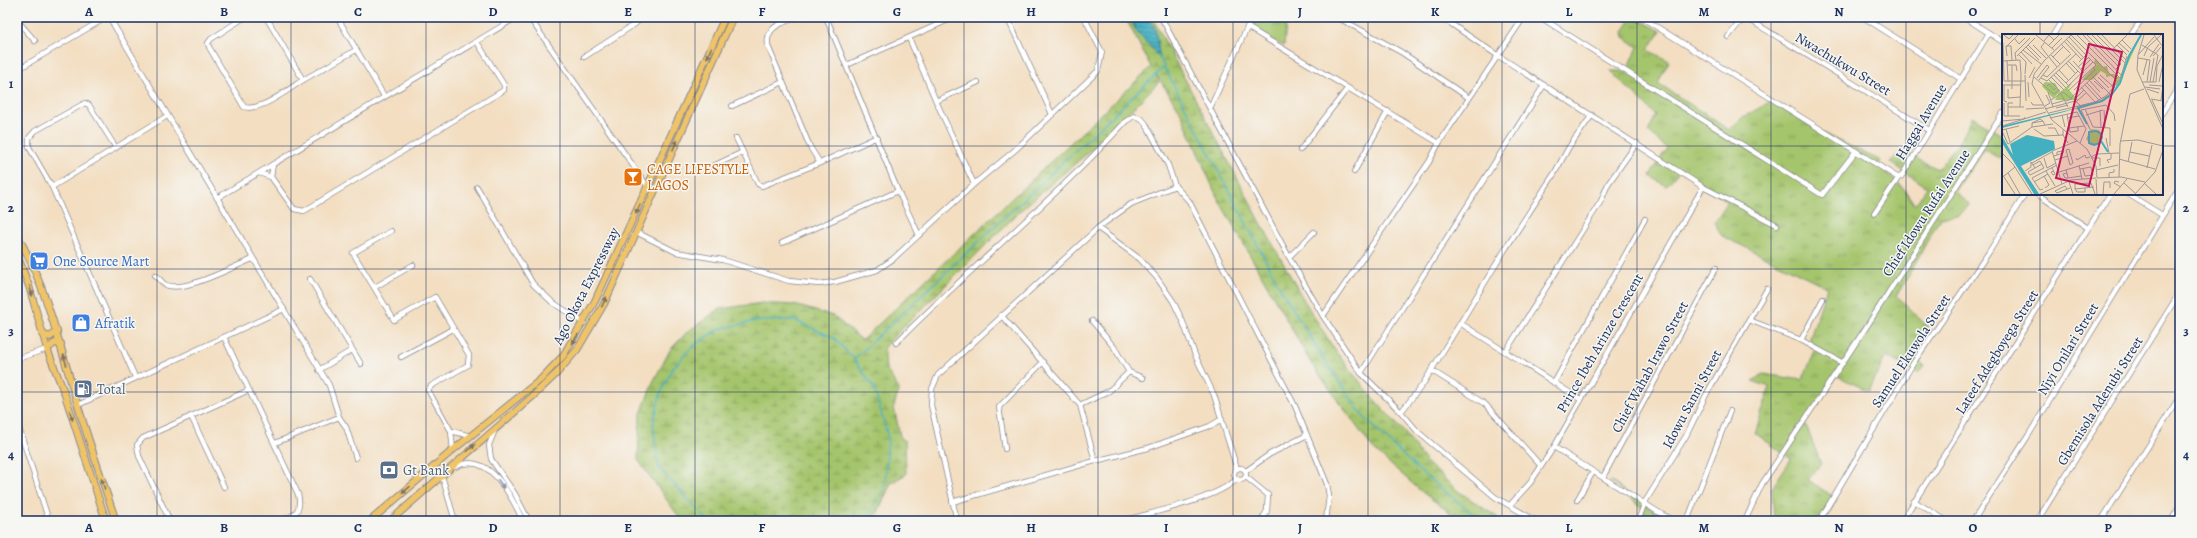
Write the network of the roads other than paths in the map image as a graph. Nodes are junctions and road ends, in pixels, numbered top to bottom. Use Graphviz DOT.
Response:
graph roads {
  1 [pos="108,17"];
  2 [pos="245,17"];
  3 [pos="266,17"];
  4 [pos="337,17"];
  5 [pos="517,17"];
  6 [pos="529,17"];
  7 [pos="643,17"];
  8 [pos="724,17"];
  9 [pos="733,17"];
  10 [pos="797,17"];
  11 [pos="826,17"];
  12 [pos="955,17"];
  13 [pos="1007,17"];
  14 [pos="1084,17"];
  15 [pos="1162,17"];
  16 [pos="1252,17"];
  17 [pos="1337,17"];
  18 [pos="1442,17"];
  19 [pos="1524,17"];
  20 [pos="1540,17"];
  21 [pos="1641,17"];
  22 [pos="1744,17"];
  23 [pos="1863,17"];
  24 [pos="1964,17"];
  25 [pos="2064,17"];
  26 [pos="2142,17"];
  27 [pos="17,20"];
  28 [pos="1247,27"];
  29 [pos="1988,33"];
  30 [pos="2054,34"];
  31 [pos="2132,34"];
  32 [pos="909,38"];
  33 [pos="1728,38"];
  34 [pos="35,41"];
  35 [pos="2002,41"];
  36 [pos="477,42"];
  37 [pos="356,50"];
  38 [pos="1497,55"];
  39 [pos="584,57"];
  40 [pos="847,65"];
  41 [pos="17,70"];
  42 [pos="1960,79"];
  43 [pos="303,80"];
  44 [pos="783,82"];
  45 [pos="978,82"];
  46 [pos="1544,85"];
  47 [pos="2180,85"];
  48 [pos="1347,89"];
  49 [pos="384,96"];
  50 [pos="1470,98"];
  51 [pos="936,101"];
  52 [pos="732,106"];
  53 [pos="1210,106"];
  54 [pos="1388,111"];
  55 [pos="2163,111"];
  56 [pos="1052,114"];
  57 [pos="1592,115"];
  58 [pos="2002,115"];
  59 [pos="167,116"];
  60 [pos="1929,130"];
  61 [pos="877,137"];
  62 [pos="736,138"];
  63 [pos="1439,143"];
  64 [pos="1637,143"];
  65 [pos="116,148"];
  66 [pos="1300,150"];
  67 [pos="1856,151"];
  68 [pos="743,152"];
  69 [pos="820,163"];
  70 [pos="273,164"];
  71 [pos="711,167"];
  72 [pos="1354,172"];
  73 [pos="259,173"];
  74 [pos="271,177"];
  75 [pos="1900,177"];
  76 [pos="974,184"];
  77 [pos="1175,186"];
  78 [pos="52,187"];
  79 [pos="477,187"];
  80 [pos="648,187"];
  81 [pos="1703,187"];
  82 [pos="2180,187"];
  83 [pos="898,191"];
  84 [pos="2024,195"];
  85 [pos="2038,195"];
  86 [pos="2109,195"];
  87 [pos="2130,195"];
  88 [pos="217,198"];
  89 [pos="1874,214"];
  90 [pos="2162,215"];
  91 [pos="1645,219"];
  92 [pos="1777,225"];
  93 [pos="1098,228"];
  94 [pos="2088,228"];
  95 [pos="391,231"];
  96 [pos="636,232"];
  97 [pos="1314,232"];
  98 [pos="17,235"];
  99 [pos="919,235"];
  100 [pos="782,243"];
  101 [pos="17,255"];
  102 [pos="1289,257"];
  103 [pos="253,259"];
  104 [pos="413,265"];
  105 [pos="1716,268"];
  106 [pos="155,275"];
  107 [pos="310,279"];
  108 [pos="375,287"];
  109 [pos="1767,289"];
  110 [pos="2180,292"];
  111 [pos="1823,300"];
  112 [pos="284,309"];
  113 [pos="1001,315"];
  114 [pos="1323,316"];
  115 [pos="1092,320"];
  116 [pos="1749,320"];
  117 [pos="584,323"];
  118 [pos="1460,323"];
  119 [pos="453,329"];
  120 [pos="57,331"];
  121 [pos="42,334"];
  122 [pos="224,337"];
  123 [pos="1801,340"];
  124 [pos="896,343"];
  125 [pos="61,344"];
  126 [pos="47,349"];
  127 [pos="352,350"];
  128 [pos="1506,351"];
  129 [pos="401,357"];
  130 [pos="17,359"];
  131 [pos="1043,362"];
  132 [pos="1842,363"];
  133 [pos="361,364"];
  134 [pos="319,370"];
  135 [pos="1431,370"];
  136 [pos="1129,372"];
  137 [pos="1362,373"];
  138 [pos="135,377"];
  139 [pos="1143,378"];
  140 [pos="1554,383"];
  141 [pos="249,390"];
  142 [pos="2180,396"];
  143 [pos="1580,399"];
  144 [pos="78,405"];
  145 [pos="1080,405"];
  146 [pos="1730,411"];
  147 [pos="1401,412"];
  148 [pos="191,416"];
  149 [pos="338,417"];
  150 [pos="1222,419"];
  151 [pos="17,422"];
  152 [pos="498,425"];
  153 [pos="450,431"];
  154 [pos="1307,435"];
  155 [pos="471,436"];
  156 [pos="274,443"];
  157 [pos="1554,447"];
  158 [pos="453,450"];
  159 [pos="1005,450"];
  160 [pos="356,458"];
  161 [pos="1095,461"];
  162 [pos="1541,466"];
  163 [pos="1237,469"];
  164 [pos="1593,472"];
  165 [pos="444,474"];
  166 [pos="1246,474"];
  167 [pos="1603,477"];
  168 [pos="1236,479"];
  169 [pos="224,487"];
  170 [pos="1578,500"];
  171 [pos="1914,501"];
  172 [pos="952,502"];
  173 [pos="1645,502"];
  174 [pos="1510,505"];
  175 [pos="2180,506"];
  176 [pos="49,521"];
  177 [pos="106,521"];
  178 [pos="116,521"];
  179 [pos="170,521"];
  180 [pos="282,521"];
  181 [pos="370,521"];
  182 [pos="390,521"];
  183 [pos="455,521"];
  184 [pos="523,521"];
  185 [pos="529,521"];
  186 [pos="958,521"];
  187 [pos="1122,521"];
  188 [pos="1261,521"];
  189 [pos="1326,521"];
  190 [pos="1536,521"];
  191 [pos="1638,521"];
  192 [pos="1677,521"];
  193 [pos="1687,521"];
  194 [pos="1745,521"];
  195 [pos="1819,521"];
  196 [pos="1902,521"];
  197 [pos="1947,521"];
  198 [pos="1973,521"];
  199 [pos="2037,521"];
  200 [pos="2101,521"];
  201 [pos="2172,521"];
  1 -- 41 [label="street"];
  1 -- 59 [label="street"];
  2 -- 43 [label="street"];
  3 -- 43 [label="street"];
  4 -- 37 [label="street"];
  5 -- 36 [label="street"];
  6 -- 80 [label="street"];
  7 -- 39 [label="street"];
  8 -- 80 [label="main road, Ago Okota Expressway, one-way"];
  96 -- 9 [label="main road, Ago Okota Expressway, one-way"];
  10 -- 44 [label="street"];
  11 -- 40 [label="street"];
  12 -- 32 [label="street"];
  13 -- 56 [label="street"];
  14 -- 56 [label="street"];
  15 -- 53 [label="street"];
  16 -- 28 [label="street"];
  17 -- 50 [label="street"];
  18 -- 38 [label="street"];
  19 -- 38 [label="street"];
  20 -- 67 [label="street"];
  21 -- 67 [label="street"];
  22 -- 33 [label="street"];
  22 -- 60 [label="street, Nwachukwu Street"];
  23 -- 42 [label="street, Haggai Avenue"];
  24 -- 29 [label="street"];
  25 -- 30 [label="street"];
  26 -- 31 [label="street"];
  27 -- 34 [label="street"];
  28 -- 48 [label="street"];
  28 -- 53 [label="street"];
  29 -- 35 [label="street"];
  29 -- 42 [label="street, Haggai Avenue"];
  32 -- 40 [label="street"];
  32 -- 51 [label="street"];
  36 -- 49 [label="street"];
  36 -- 74 [label="street"];
  37 -- 43 [label="street"];
  37 -- 49 [label="street"];
  38 -- 46 [label="street"];
  38 -- 50 [label="street"];
  40 -- 61 [label="street"];
  42 -- 60 [label="street, Haggai Avenue"];
  44 -- 52 [label="street"];
  44 -- 69 [label="street"];
  45 -- 51 [label="street"];
  46 -- 57 [label="street"];
  46 -- 137 [label="street"];
  47 -- 55 [label="street"];
  48 -- 54 [label="street"];
  48 -- 66 [label="street"];
  49 -- 70 [label="street"];
  50 -- 63 [label="street"];
  51 -- 76 [label="street"];
  53 -- 102 [label="street"];
  54 -- 63 [label="street"];
  54 -- 72 [label="street"];
  56 -- 76 [label="street"];
  57 -- 64 [label="street"];
  57 -- 118 [label="street"];
  58 -- 132 [label="street, Chief Idowu Rufai Avenue"];
  59 -- 65 [label="street"];
  59 -- 88 [label="street"];
  60 -- 75 [label="street, Haggai Avenue"];
  61 -- 69 [label="street"];
  61 -- 83 [label="street"];
  62 -- 68 [label="street"];
  63 -- 114 [label="street"];
  64 -- 81 [label="street"];
  64 -- 128 [label="street"];
  65 -- 78 [label="street"];
  65 -- 78 [label="street"];
  67 -- 75 [label="street"];
  68 -- 69 [label="street"];
  68 -- 71 [label="street"];
  70 -- 73 [label="street"];
  70 -- 74 [label="street"];
  73 -- 74 [label="street"];
  73 -- 88 [label="street"];
  75 -- 89 [label="street, Haggai Avenue"];
  76 -- 99 [label="street"];
  77 -- 93 [label="street"];
  77 -- 124 [label="street"];
  77 -- 154 [label="street"];
  78 -- 138 [label="street"];
  79 -- 117 [label="street"];
  80 -- 117 [label="main road, Ago Okota Expressway, one-way"];
  81 -- 92 [label="street"];
  81 -- 143 [label="street, Prince Ibeh Arinze Crescent"];
  82 -- 90 [label="street, Niyi Onilari Street"];
  83 -- 99 [label="street"];
  83 -- 100 [label="street"];
  84 -- 195 [label="street, Samuel Ekuwola Street"];
  85 -- 94 [label="street"];
  86 -- 94 [label="street, Lateef Adegboyega Street"];
  87 -- 90 [label="street"];
  88 -- 103 [label="street"];
  90 -- 198 [label="street, Niyi Onilari Street"];
  91 -- 140 [label="street"];
  93 -- 113 [label="street"];
  93 -- 150 [label="street"];
  94 -- 171 [label="street, Lateef Adegboyega Street"];
  95 -- 108 [label="street"];
  96 -- 99 [label="street"];
  152 -- 96 [label="main road, Ago Okota Expressway, one-way"];
  97 -- 102 [label="street"];
  98 -- 120 [label="main road"];
  101 -- 121 [label="main road, one-way"];
  102 -- 114 [label="street"];
  103 -- 106 [label="street"];
  103 -- 112 [label="street"];
  104 -- 108 [label="street"];
  105 -- 167 [label="street, Chief Wahab Irawo Street"];
  107 -- 127 [label="street"];
  108 -- 119 [label="street"];
  109 -- 116 [label="street, Idowu Sanni Street"];
  110 -- 199 [label="street, Gbemisola Adenubi Street"];
  111 -- 123 [label="street"];
  112 -- 122 [label="street"];
  112 -- 134 [label="street"];
  113 -- 131 [label="street"];
  113 -- 172 [label="street"];
  114 -- 137 [label="street"];
  115 -- 136 [label="street"];
  116 -- 123 [label="street"];
  116 -- 173 [label="street, Idowu Sanni Street"];
  117 -- 155 [label="main road, Ago Okota Expressway, one-way"];
  118 -- 128 [label="street"];
  118 -- 135 [label="street"];
  119 -- 129 [label="street"];
  119 -- 153 [label="street"];
  120 -- 121 [label="main road"];
  120 -- 125 [label="main road"];
  121 -- 126 [label="main road"];
  122 -- 138 [label="street"];
  122 -- 141 [label="street"];
  123 -- 132 [label="street"];
  125 -- 126 [label="main road"];
  144 -- 125 [label="main road, one-way"];
  126 -- 130 [label="street"];
  126 -- 177 [label="main road, one-way"];
  127 -- 133 [label="street"];
  127 -- 134 [label="street"];
  128 -- 140 [label="street"];
  131 -- 145 [label="street"];
  131 -- 159 [label="street"];
  132 -- 194 [label="street, Chief Idowu Rufai Avenue"];
  134 -- 149 [label="street"];
  135 -- 147 [label="street"];
  135 -- 162 [label="street"];
  136 -- 139 [label="street"];
  136 -- 145 [label="street"];
  137 -- 147 [label="street"];
  138 -- 144 [label="street"];
  140 -- 143 [label="street"];
  141 -- 148 [label="street"];
  141 -- 156 [label="street"];
  142 -- 200 [label="street"];
  143 -- 157 [label="street, Prince Ibeh Arinze Crescent"];
  178 -- 144 [label="main road, one-way"];
  145 -- 161 [label="street"];
  146 -- 193 [label="street"];
  147 -- 174 [label="street"];
  148 -- 169 [label="street"];
  148 -- 179 [label="street"];
  149 -- 156 [label="street"];
  149 -- 160 [label="street"];
  150 -- 161 [label="street"];
  150 -- 163 [label="street"];
  151 -- 176 [label="street"];
  165 -- 152 [label="main road, Ago Okota Expressway, one-way"];
  152 -- 185 [label="street"];
  153 -- 155 [label="street"];
  153 -- 158 [label="street"];
  154 -- 166 [label="street"];
  154 -- 189 [label="street"];
  155 -- 158 [label="main road, Ago Okota Expressway"];
  156 -- 180 [label="street"];
  157 -- 162 [label="street, Prince Ibeh Arinze Crescent"];
  157 -- 164 [label="street"];
  158 -- 181 [label="main road, Ago Okota Expressway, one-way"];
  161 -- 172 [label="street"];
  162 -- 174 [label="street, Prince Ibeh Arinze Crescent"];
  163 -- 166 [label="street"];
  163 -- 168 [label="street"];
  164 -- 167 [label="street"];
  164 -- 170 [label="street"];
  165 -- 182 [label="main road, Ago Okota Expressway"];
  165 -- 183 [label="street"];
  165 -- 184 [label="street, one-way"];
  166 -- 168 [label="street"];
  166 -- 188 [label="street"];
  167 -- 173 [label="street"];
  168 -- 187 [label="street"];
  171 -- 196 [label="street, Lateef Adegboyega Street"];
  171 -- 197 [label="street"];
  172 -- 186 [label="street"];
  173 -- 191 [label="street, Idowu Sanni Street"];
  173 -- 192 [label="street"];
  174 -- 190 [label="street"];
  175 -- 201 [label="street"];
}
